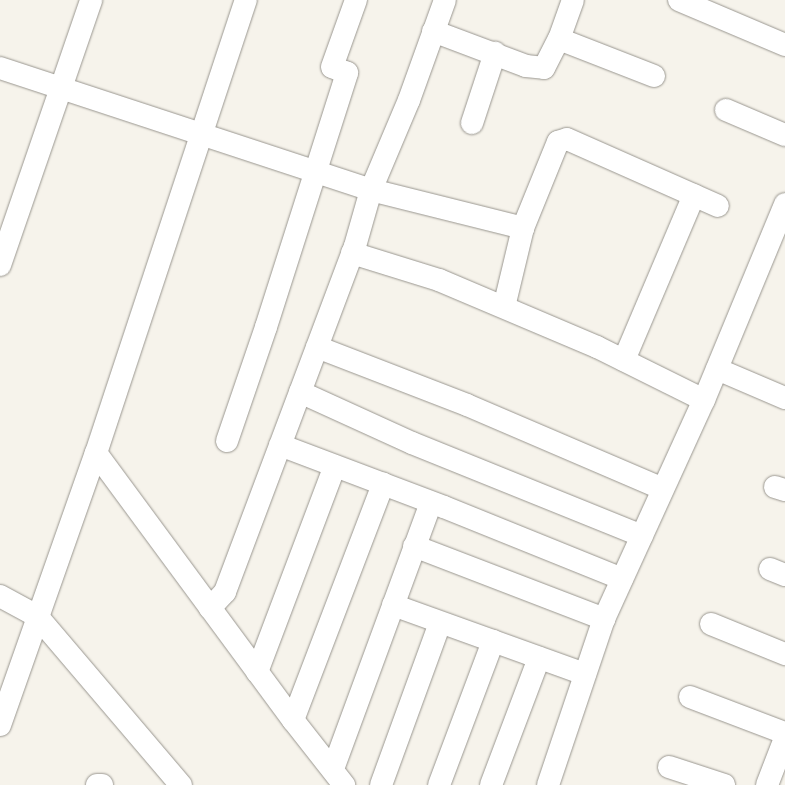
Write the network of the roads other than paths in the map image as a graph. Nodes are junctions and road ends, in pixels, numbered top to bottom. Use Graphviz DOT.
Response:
graph roads {
  1 [pos="91,0"];
  2 [pos="246,0"];
  3 [pos="356,0"];
  4 [pos="444,0"];
  5 [pos="573,0"];
  6 [pos="679,0"];
  7 [pos="433,31"];
  8 [pos="559,40"];
  9 [pos="785,45"];
  10 [pos="495,53"];
  11 [pos="0,68"];
  12 [pos="654,76"];
  13 [pos="61,88"];
  14 [pos="726,110"];
  15 [pos="472,123"];
  16 [pos="202,135"];
  17 [pos="785,135"];
  18 [pos="315,170"];
  19 [pos="370,190"];
  20 [pos="694,195"];
  21 [pos="785,204"];
  22 [pos="718,206"];
  23 [pos="523,228"];
  24 [pos="352,253"];
  25 [pos="0,265"];
  26 [pos="504,307"];
  27 [pos="317,347"];
  28 [pos="624,360"];
  29 [pos="717,370"];
  30 [pos="300,392"];
  31 [pos="785,398"];
  32 [pos="704,400"];
  33 [pos="227,441"];
  34 [pos="280,445"];
  35 [pos="96,453"];
  36 [pos="335,466"];
  37 [pos="383,484"];
  38 [pos="664,489"];
  39 [pos="430,502"];
  40 [pos="642,536"];
  41 [pos="414,546"];
  42 [pos="622,579"];
  43 [pos="0,596"];
  44 [pos="393,605"];
  45 [pos="210,608"];
  46 [pos="37,616"];
  47 [pos="604,619"];
  48 [pos="440,622"];
  49 [pos="711,624"];
  50 [pos="493,641"];
  51 [pos="785,654"];
  52 [pos="539,658"];
  53 [pos="258,672"];
  54 [pos="586,674"];
  55 [pos="690,697"];
  56 [pos="293,720"];
  57 [pos="0,725"];
  58 [pos="785,732"];
  59 [pos="785,738"];
  60 [pos="669,767"];
  61 [pos="338,777"];
  62 [pos="771,784"];
  63 [pos="98,785"];
  64 [pos="102,785"];
  65 [pos="181,785"];
  66 [pos="381,785"];
  67 [pos="440,785"];
  68 [pos="491,785"];
  69 [pos="548,785"];
  70 [pos="724,785"];
  1 -- 13 [label="street"];
  2 -- 16 [label="street"];
  3 -- 18 [label="street"];
  4 -- 7 [label="street"];
  5 -- 8 [label="street"];
  6 -- 9 [label="street"];
  7 -- 10 [label="street"];
  7 -- 19 [label="street"];
  8 -- 10 [label="street"];
  8 -- 12 [label="street"];
  10 -- 15 [label="street"];
  11 -- 13 [label="street"];
  13 -- 16 [label="street"];
  13 -- 25 [label="street"];
  14 -- 17 [label="street"];
  16 -- 18 [label="street"];
  16 -- 35 [label="street"];
  18 -- 19 [label="street"];
  18 -- 33 [label="street"];
  19 -- 23 [label="street"];
  19 -- 24 [label="street"];
  20 -- 22 [label="street"];
  20 -- 23 [label="street"];
  20 -- 28 [label="street"];
  21 -- 29 [label="street"];
  23 -- 26 [label="street"];
  24 -- 26 [label="street"];
  24 -- 27 [label="street"];
  26 -- 28 [label="street"];
  27 -- 30 [label="street"];
  27 -- 38 [label="street"];
  28 -- 32 [label="street"];
  29 -- 31 [label="street"];
  29 -- 32 [label="street"];
  30 -- 34 [label="street"];
  30 -- 40 [label="street"];
  32 -- 38 [label="street"];
  34 -- 36 [label="street"];
  34 -- 45 [label="street"];
  35 -- 45 [label="street"];
  35 -- 46 [label="street"];
  36 -- 37 [label="street"];
  36 -- 53 [label="street"];
  37 -- 39 [label="street"];
  37 -- 56 [label="street"];
  38 -- 40 [label="street"];
  39 -- 41 [label="street"];
  39 -- 42 [label="street"];
  40 -- 42 [label="street"];
  41 -- 44 [label="street"];
  41 -- 47 [label="street"];
  42 -- 47 [label="street"];
  43 -- 46 [label="street"];
  44 -- 48 [label="street"];
  44 -- 61 [label="street"];
  45 -- 53 [label="street"];
  46 -- 57 [label="street"];
  46 -- 65 [label="street"];
  47 -- 54 [label="street"];
  48 -- 50 [label="street"];
  48 -- 66 [label="street"];
  49 -- 51 [label="street"];
  50 -- 52 [label="street"];
  50 -- 67 [label="street"];
  52 -- 54 [label="street"];
  52 -- 68 [label="street"];
  53 -- 56 [label="street"];
  54 -- 69 [label="street"];
  55 -- 58 [label="street"];
  56 -- 61 [label="street"];
  59 -- 62 [label="street"];
  60 -- 70 [label="street"];
  63 -- 64 [label="street"];
}
